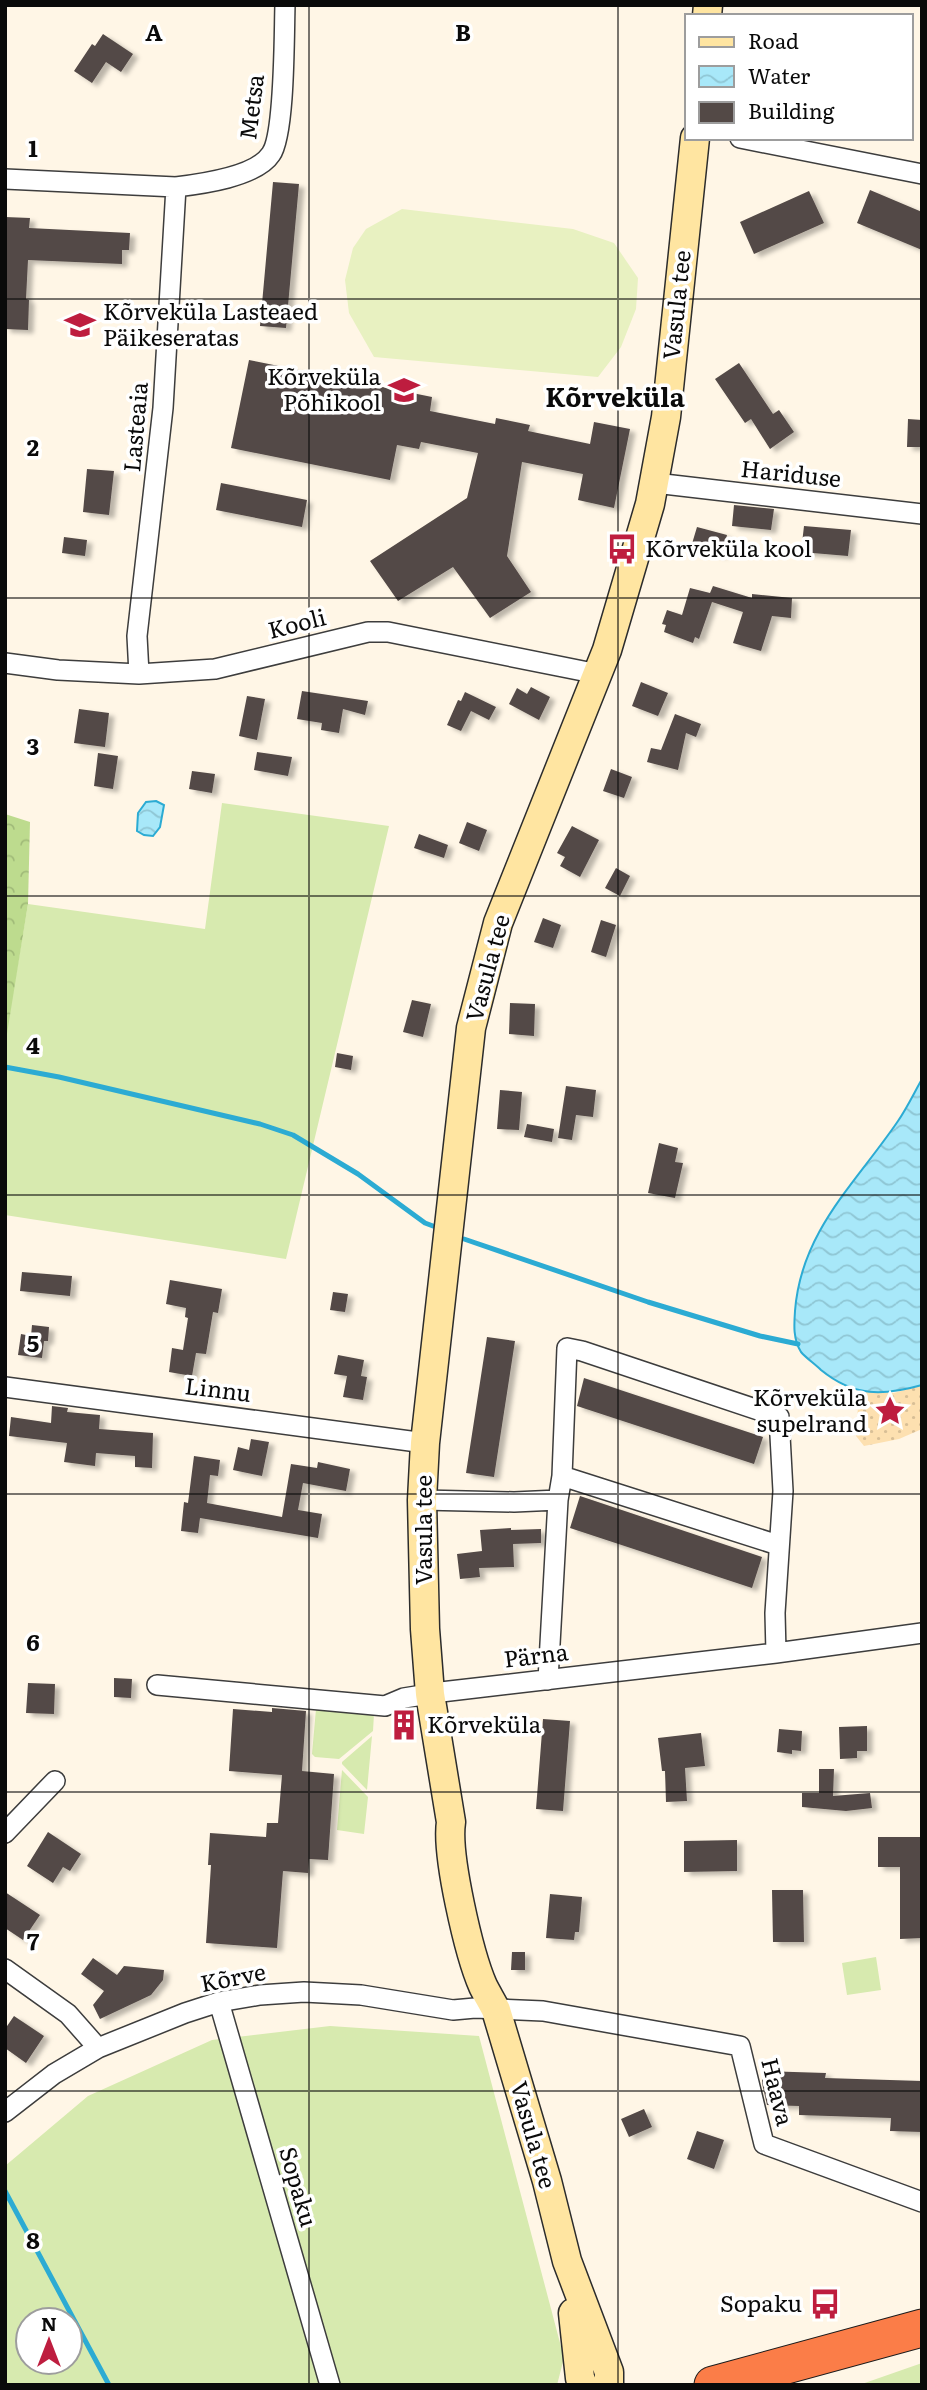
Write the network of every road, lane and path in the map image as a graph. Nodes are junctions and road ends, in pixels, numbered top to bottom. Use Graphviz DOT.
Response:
graph roads {
  1 [pos="285,5"];
  2 [pos="695,140"];
  3 [pos="750,140"];
  4 [pos="922,174"];
  5 [pos="5,179"];
  6 [pos="176,187"];
  7 [pos="655,483"];
  8 [pos="922,514"];
  9 [pos="5,663"];
  10 [pos="139,674"];
  11 [pos="598,674"];
  12 [pos="5,1387"];
  13 [pos="425,1443"];
  14 [pos="562,1476"];
  15 [pos="422,1500"];
  16 [pos="558,1500"];
  17 [pos="778,1545"];
  18 [pos="922,1633"];
  19 [pos="776,1653"];
  20 [pos="548,1680"];
  21 [pos="157,1685"];
  22 [pos="430,1694"];
  23 [pos="55,1781"];
  24 [pos="5,1833"];
  25 [pos="5,1969"];
  26 [pos="219,2003"];
  27 [pos="496,2010"];
  28 [pos="98,2048"];
  29 [pos="5,2112"];
  30 [pos="922,2202"];
  31 [pos="567,2261"];
  32 [pos="922,2328"];
  33 [pos="616,2380"];
  34 [pos="580,2383"];
  35 [pos="330,2385"];
  36 [pos="713,2385"];
  1 -- 6 [label="street, Metsa"];
  2 -- 7 [label="street, Vasula tee"];
  3 -- 4 [label="street"];
  5 -- 6 [label="street"];
  6 -- 10 [label="street, Lasteaia"];
  7 -- 8 [label="street, Hariduse"];
  7 -- 11 [label="street, Vasula tee"];
  9 -- 10 [label="street, Kooli"];
  10 -- 11 [label="street, Kooli"];
  11 -- 13 [label="street, Vasula tee"];
  12 -- 13 [label="street, Linnu"];
  13 -- 15 [label="street, Vasula tee"];
  14 -- 16 [label="street"];
  14 -- 17 [label="street"];
  14 -- 17 [label="street"];
  15 -- 16 [label="street"];
  15 -- 22 [label="street, Vasula tee"];
  16 -- 20 [label="street"];
  17 -- 19 [label="street"];
  18 -- 19 [label="street, Pärna"];
  19 -- 20 [label="street, Pärna"];
  20 -- 22 [label="street, Pärna"];
  21 -- 22 [label="street, Pärna"];
  22 -- 27 [label="street, Vasula tee"];
  23 -- 24 [label="street"];
  25 -- 28 [label="street"];
  26 -- 27 [label="street, Kõrve"];
  26 -- 28 [label="street, Kõrve"];
  26 -- 35 [label="street, Sopaku"];
  27 -- 30 [label="street, Haava"];
  27 -- 31 [label="street, Vasula tee"];
  28 -- 29 [label="street, Kõrve"];
  31 -- 33 [label="street, Vasula tee"];
  31 -- 34 [label="street, Vasula tee"];
  32 -- 36 [label="highway"];
}
